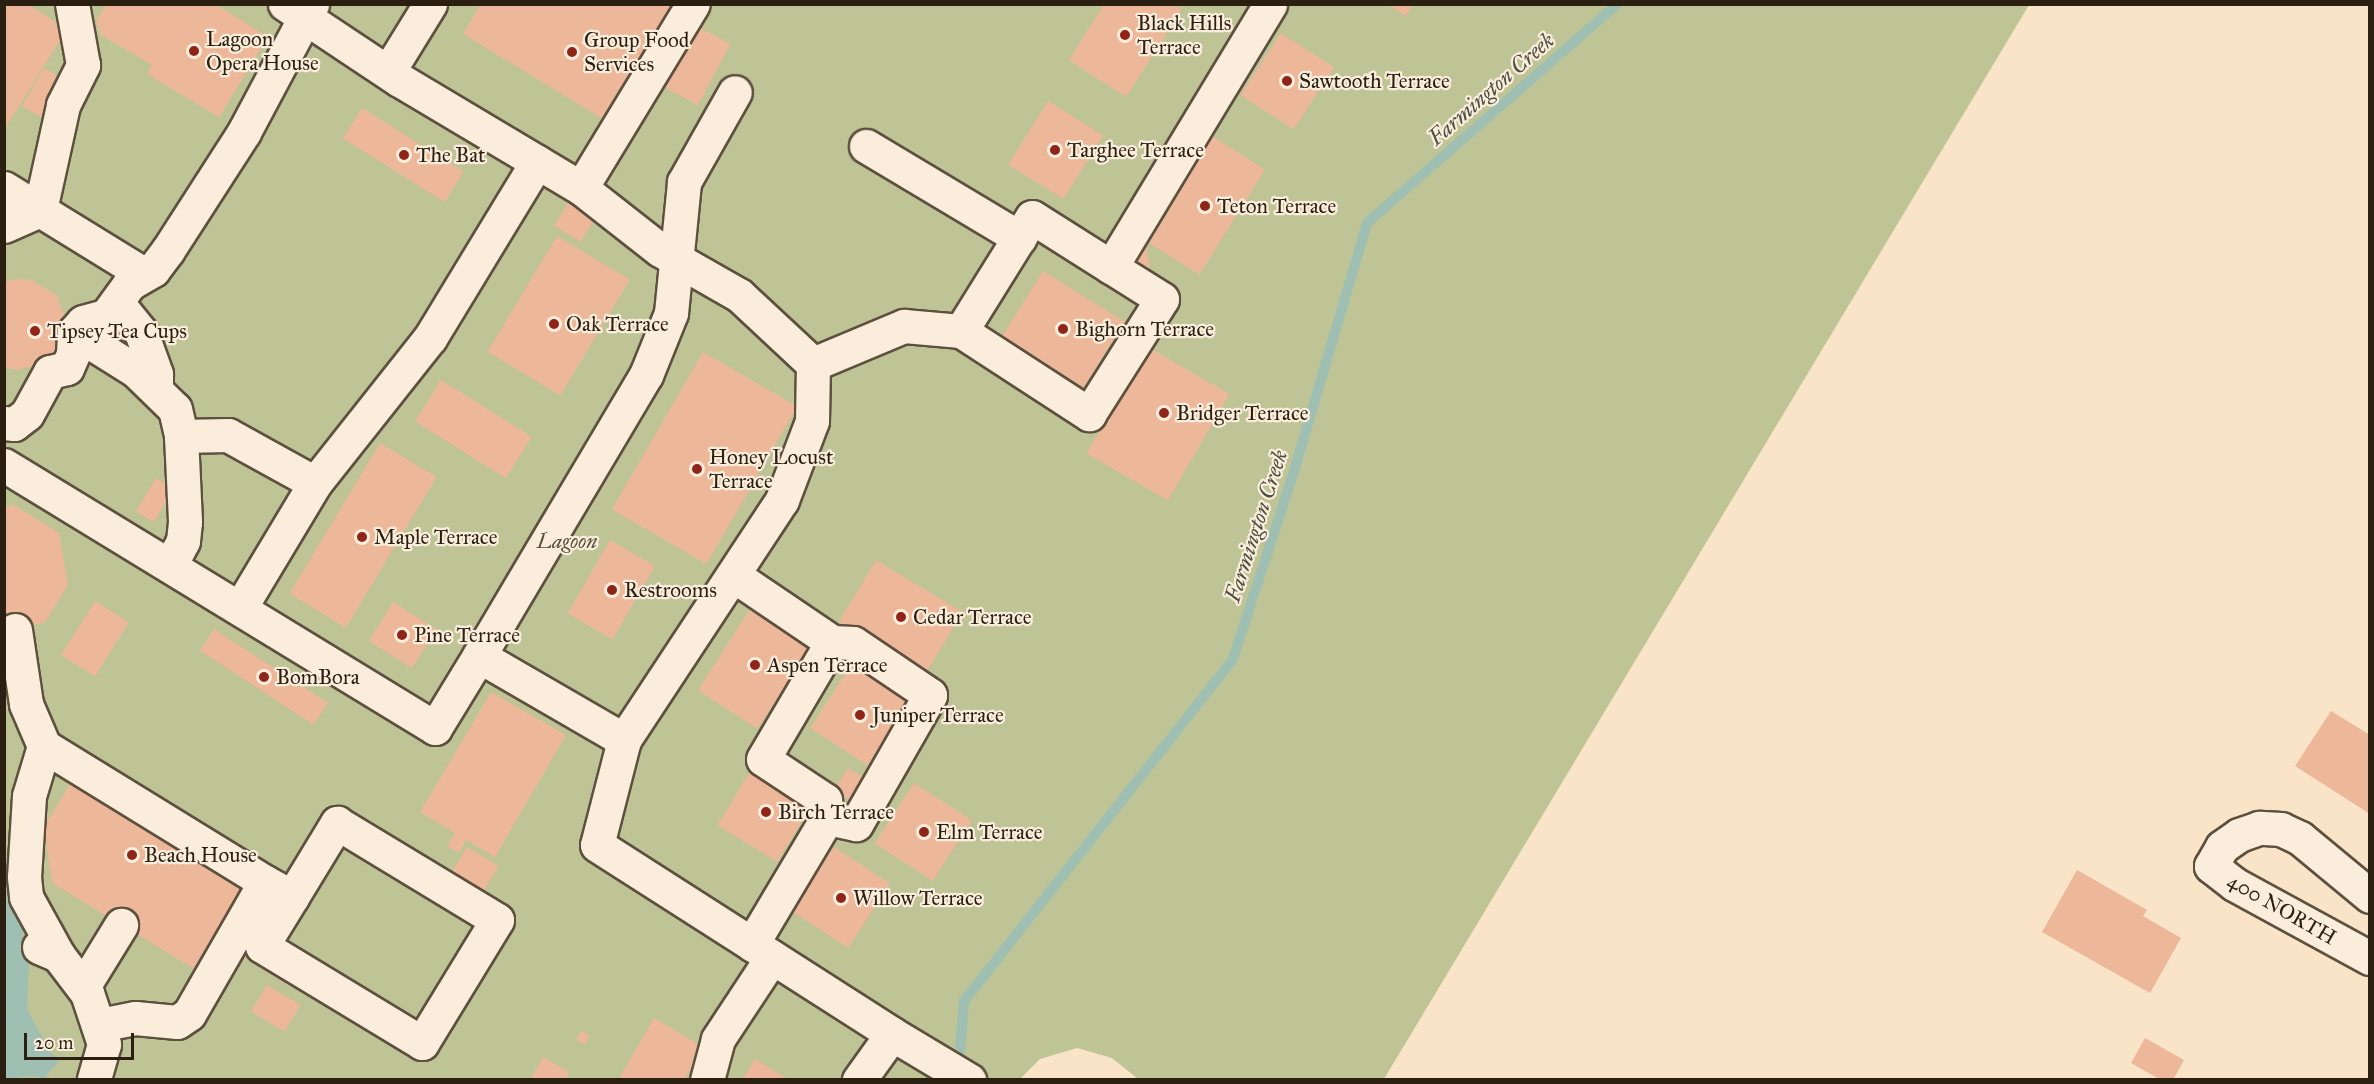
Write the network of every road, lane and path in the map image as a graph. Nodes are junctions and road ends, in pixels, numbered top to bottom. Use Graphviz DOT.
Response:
graph roads {
  1 [pos="430,4"];
  2 [pos="693,4"];
  3 [pos="1270,4"];
  4 [pos="71,5"];
  5 [pos="301,9"];
  6 [pos="388,72"];
  7 [pos="735,92"];
  8 [pos="866,146"];
  9 [pos="537,162"];
  10 [pos="4,188"];
  11 [pos="581,188"];
  12 [pos="40,210"];
  13 [pos="4,226"];
  14 [pos="1020,238"];
  15 [pos="676,259"];
  16 [pos="1111,267"];
  17 [pos="144,274"];
  18 [pos="118,304"];
  19 [pos="961,331"];
  20 [pos="74,332"];
  21 [pos="813,364"];
  22 [pos="156,390"];
  23 [pos="4,423"];
  24 [pos="181,436"];
  25 [pos="4,465"];
  26 [pos="315,483"];
  27 [pos="170,565"];
  28 [pos="733,576"];
  29 [pos="240,608"];
  30 [pos="15,630"];
  31 [pos="832,642"];
  32 [pos="479,657"];
  33 [pos="624,740"];
  34 [pos="44,746"];
  35 [pos="827,818"];
  36 [pos="279,889"];
  37 [pos="2370,896"];
  38 [pos="121,925"];
  39 [pos="762,951"];
  40 [pos="2370,958"];
  41 [pos="83,987"];
  42 [pos="100,1026"];
  43 [pos="892,1034"];
  44 [pos="94,1080"];
  45 [pos="707,1080"];
  46 [pos="859,1080"];
  47 [pos="969,1080"];
  1 -- 6 [label="street"];
  2 -- 11 [label="street"];
  3 -- 16 [label="street"];
  4 -- 12 [label="street"];
  5 -- 6 [label="street"];
  5 -- 17 [label="street"];
  6 -- 9 [label="street"];
  7 -- 15 [label="street"];
  8 -- 14 [label="street"];
  9 -- 11 [label="street"];
  9 -- 26 [label="street"];
  10 -- 12 [label="street"];
  11 -- 15 [label="street"];
  12 -- 13 [label="street"];
  12 -- 17 [label="street"];
  14 -- 16 [label="street"];
  14 -- 19 [label="street"];
  15 -- 21 [label="street"];
  15 -- 32 [label="street"];
  16 -- 19 [label="street"];
  17 -- 18 [label="street"];
  18 -- 20 [label="street"];
  18 -- 22 [label="street"];
  19 -- 21 [label="street"];
  20 -- 22 [label="street"];
  20 -- 23 [label="street"];
  21 -- 28 [label="street"];
  22 -- 24 [label="street"];
  24 -- 26 [label="street"];
  24 -- 27 [label="street"];
  25 -- 27 [label="street"];
  26 -- 29 [label="street"];
  27 -- 29 [label="street"];
  28 -- 31 [label="street"];
  28 -- 33 [label="street"];
  29 -- 32 [label="street"];
  30 -- 34 [label="street"];
  31 -- 35 [label="street"];
  31 -- 35 [label="street"];
  32 -- 33 [label="street"];
  33 -- 39 [label="street"];
  34 -- 36 [label="street"];
  34 -- 41 [label="street"];
  35 -- 39 [label="street"];
  36 -- 36 [label="street"];
  36 -- 42 [label="street"];
  37 -- 40 [label="street, 400 NORTH"];
  38 -- 41 [label="street"];
  39 -- 43 [label="street"];
  39 -- 45 [label="street"];
  41 -- 42 [label="street"];
  42 -- 44 [label="street"];
  43 -- 46 [label="street"];
  43 -- 47 [label="street"];
}
